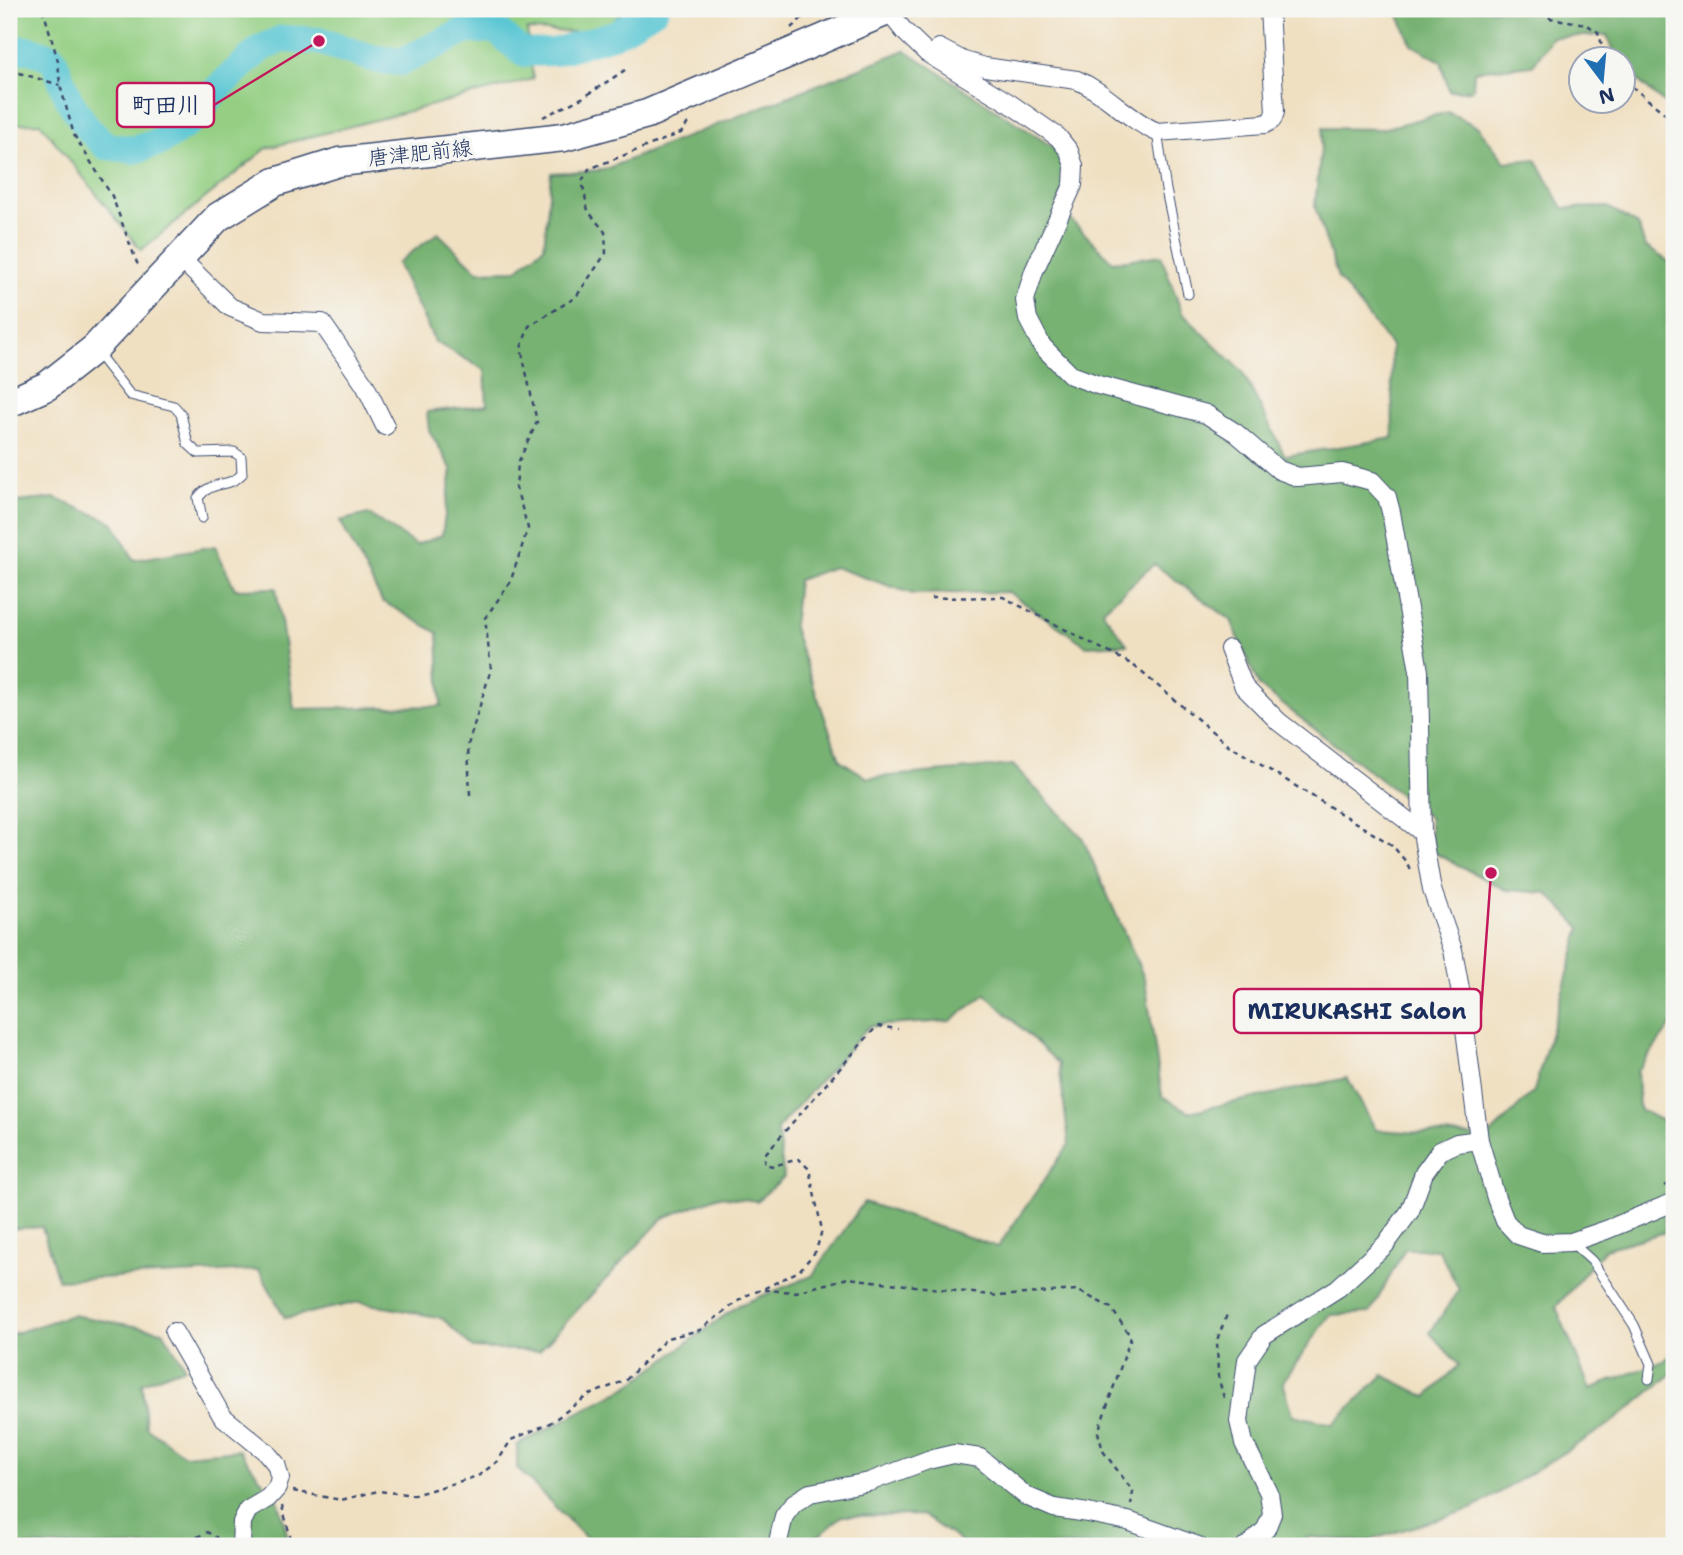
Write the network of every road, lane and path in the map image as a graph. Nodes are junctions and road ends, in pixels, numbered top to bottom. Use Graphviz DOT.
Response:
graph roads {
  1 [pos="43,9"];
  2 [pos="1269,9"];
  3 [pos="1543,9"];
  4 [pos="895,17"];
  5 [pos="1602,46"];
  6 [pos="9,70"];
  7 [pos="625,70"];
  8 [pos="60,85"];
  9 [pos="1638,91"];
  10 [pos="683,99"];
  11 [pos="1674,121"];
  12 [pos="1157,132"];
  13 [pos="521,142"];
  14 [pos="179,257"];
  15 [pos="157,281"];
  16 [pos="1188,294"];
  17 [pos="94,349"];
  18 [pos="9,403"];
  19 [pos="385,426"];
  20 [pos="202,518"];
  21 [pos="931,598"];
  22 [pos="1229,649"];
  23 [pos="470,795"];
  24 [pos="1422,832"];
  25 [pos="1411,873"];
  26 [pos="898,1029"];
  27 [pos="1479,1140"];
  28 [pos="1674,1202"];
  29 [pos="1571,1241"];
  30 [pos="761,1290"];
  31 [pos="1228,1312"];
  32 [pos="173,1332"];
  33 [pos="1649,1379"];
  34 [pos="1239,1421"];
  35 [pos="277,1488"];
  36 [pos="1128,1521"];
  37 [pos="9,1539"];
  38 [pos="25,1546"];
  39 [pos="179,1546"];
  40 [pos="219,1546"];
  41 [pos="241,1546"];
  42 [pos="296,1546"];
  43 [pos="778,1546"];
  44 [pos="1198,1546"];
  45 [pos="1246,1546"];
  1 -- 8 [label="path"];
  2 -- 12 [label="street"];
  3 -- 5 [label="path"];
  4 -- 10 [label="main road, 唐津肥前線"];
  4 -- 12 [label="street"];
  4 -- 24 [label="street"];
  6 -- 8 [label="path"];
  7 -- 13 [label="path"];
  8 -- 15 [label="path"];
  9 -- 11 [label="path"];
  10 -- 13 [label="main road, 唐津肥前線"];
  10 -- 23 [label="path"];
  12 -- 16 [label="lane"];
  13 -- 14 [label="main road, 唐津肥前線"];
  14 -- 15 [label="main road, 唐津肥前線"];
  14 -- 19 [label="street"];
  15 -- 17 [label="main road, 唐津肥前線"];
  17 -- 18 [label="main road, 唐津肥前線"];
  17 -- 20 [label="lane"];
  21 -- 25 [label="path"];
  22 -- 24 [label="street"];
  24 -- 27 [label="street"];
  26 -- 30 [label="path"];
  27 -- 29 [label="street"];
  27 -- 34 [label="street"];
  28 -- 29 [label="street"];
  29 -- 33 [label="lane"];
  30 -- 35 [label="path"];
  30 -- 36 [label="path"];
  31 -- 34 [label="path"];
  32 -- 35 [label="street"];
  34 -- 45 [label="street"];
  35 -- 41 [label="street"];
  35 -- 42 [label="path"];
  36 -- 43 [label="street"];
  36 -- 44 [label="street"];
  37 -- 38 [label="path"];
  39 -- 40 [label="path"];
}
